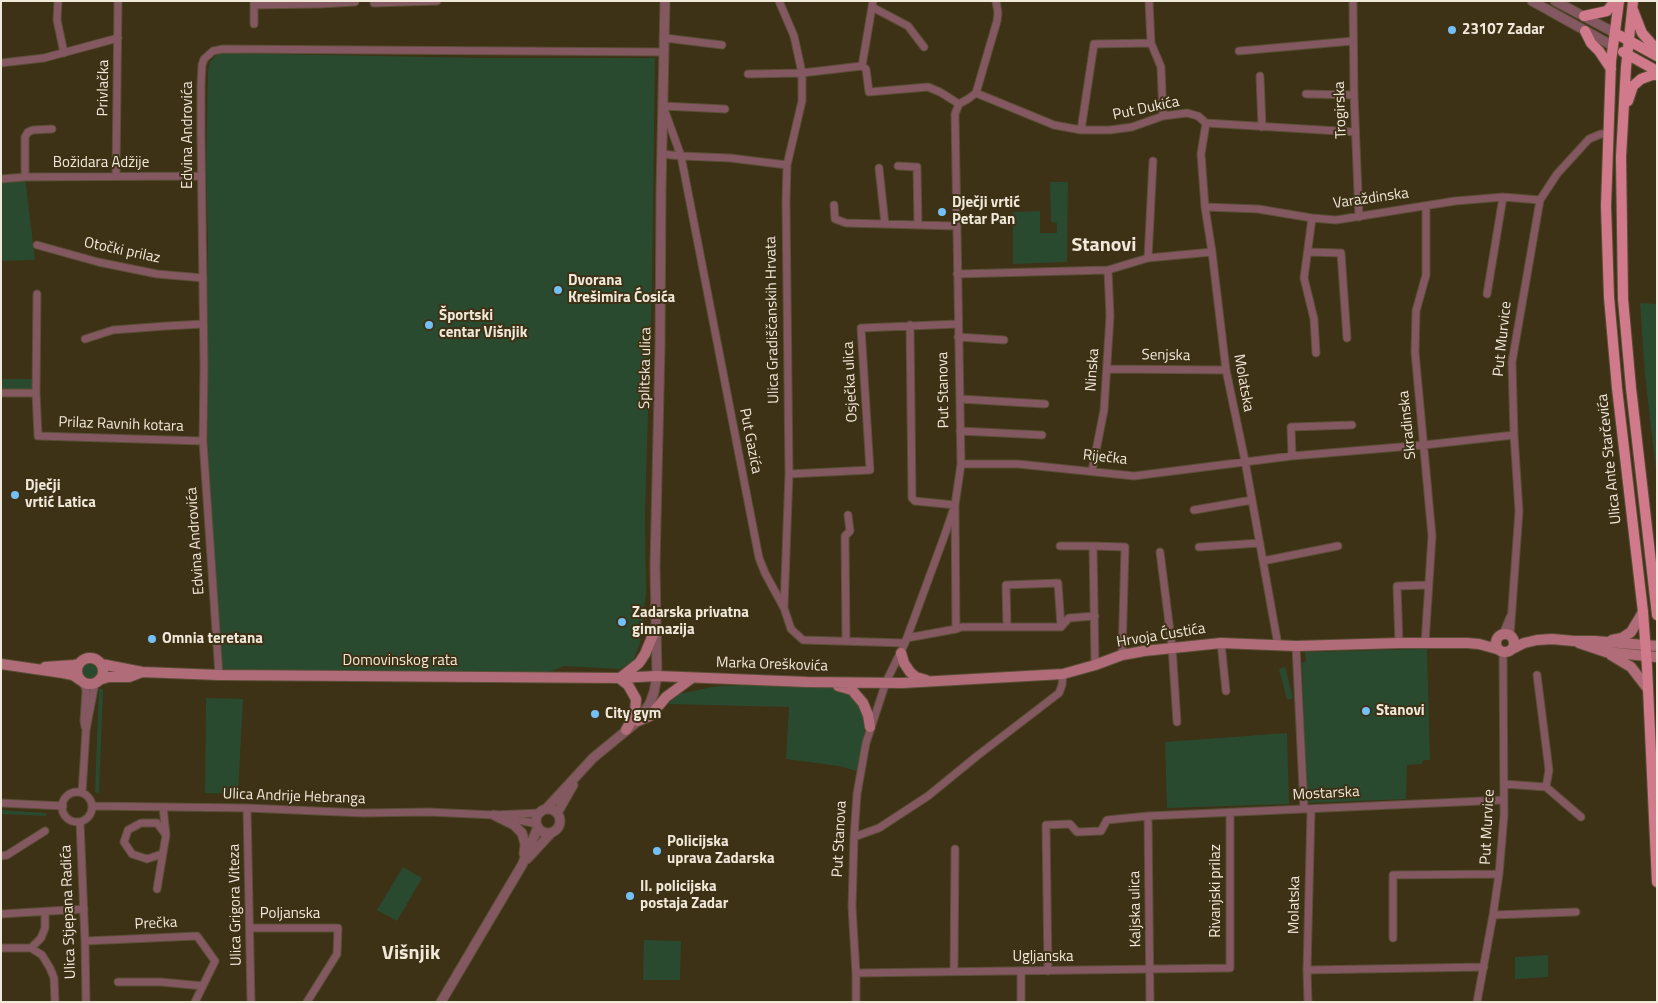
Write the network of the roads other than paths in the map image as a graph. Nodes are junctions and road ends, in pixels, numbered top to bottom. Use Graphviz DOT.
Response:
graph roads {
  1 [pos="58,1"];
  2 [pos="118,1"];
  3 [pos="437,1"];
  4 [pos="666,1"];
  5 [pos="779,1"];
  6 [pos="996,1"];
  7 [pos="1149,1"];
  8 [pos="1353,1"];
  9 [pos="1532,1"];
  10 [pos="1555,1"];
  11 [pos="1615,1"];
  12 [pos="1620,1"];
  13 [pos="355,2"];
  14 [pos="416,2"];
  15 [pos="254,3"];
  16 [pos="374,3"];
  17 [pos="873,4"];
  18 [pos="1633,4"];
  19 [pos="1584,16"];
  20 [pos="254,24"];
  21 [pos="1585,31"];
  22 [pos="1615,33"];
  23 [pos="118,38"];
  24 [pos="665,38"];
  25 [pos="1629,40"];
  26 [pos="1353,41"];
  27 [pos="1151,44"];
  28 [pos="722,45"];
  29 [pos="1613,46"];
  30 [pos="924,47"];
  31 [pos="1657,50"];
  32 [pos="1240,51"];
  33 [pos="664,52"];
  34 [pos="64,53"];
  35 [pos="1627,55"];
  36 [pos="1657,56"];
  37 [pos="1,64"];
  38 [pos="862,66"];
  39 [pos="1612,70"];
  40 [pos="1657,71"];
  41 [pos="802,73"];
  42 [pos="748,74"];
  43 [pos="1657,75"];
  44 [pos="1260,76"];
  45 [pos="976,93"];
  46 [pos="1306,94"];
  47 [pos="1354,95"];
  48 [pos="959,104"];
  49 [pos="663,106"];
  50 [pos="1624,108"];
  51 [pos="726,109"];
  52 [pos="1163,116"];
  53 [pos="1206,124"];
  54 [pos="1262,127"];
  55 [pos="52,129"];
  56 [pos="1081,130"];
  57 [pos="1355,132"];
  58 [pos="1609,134"];
  59 [pos="662,154"];
  60 [pos="681,156"];
  61 [pos="1153,161"];
  62 [pos="787,165"];
  63 [pos="898,166"];
  64 [pos="879,168"];
  65 [pos="116,176"];
  66 [pos="201,176"];
  67 [pos="25,177"];
  68 [pos="1,180"];
  69 [pos="1503,198"];
  70 [pos="1540,200"];
  71 [pos="834,205"];
  72 [pos="1426,206"];
  73 [pos="1205,208"];
  74 [pos="1358,217"];
  75 [pos="1312,218"];
  76 [pos="885,224"];
  77 [pos="918,225"];
  78 [pos="956,226"];
  79 [pos="37,245"];
  80 [pos="1212,252"];
  81 [pos="1308,252"];
  82 [pos="1148,258"];
  83 [pos="1108,270"];
  84 [pos="958,274"];
  85 [pos="203,278"];
  86 [pos="37,294"];
  87 [pos="1487,294"];
  88 [pos="203,324"];
  89 [pos="958,324"];
  90 [pos="910,326"];
  91 [pos="958,337"];
  92 [pos="1347,338"];
  93 [pos="85,339"];
  94 [pos="1004,340"];
  95 [pos="1316,353"];
  96 [pos="1107,369"];
  97 [pos="1226,370"];
  98 [pos="1,393"];
  99 [pos="36,393"];
  100 [pos="960,399"];
  101 [pos="1045,404"];
  102 [pos="1352,425"];
  103 [pos="960,431"];
  104 [pos="1514,434"];
  105 [pos="1042,435"];
  106 [pos="203,441"];
  107 [pos="1424,445"];
  108 [pos="1292,456"];
  109 [pos="1245,461"];
  110 [pos="960,464"];
  111 [pos="1092,472"];
  112 [pos="789,474"];
  113 [pos="1252,500"];
  114 [pos="955,505"];
  115 [pos="1194,510"];
  116 [pos="848,515"];
  117 [pos="1260,542"];
  118 [pos="1060,546"];
  119 [pos="1093,546"];
  120 [pos="1338,546"];
  121 [pos="1199,547"];
  122 [pos="1160,552"];
  123 [pos="1263,561"];
  124 [pos="1428,584"];
  125 [pos="784,608"];
  126 [pos="1643,612"];
  127 [pos="1657,615"];
  128 [pos="1094,616"];
  129 [pos="1007,627"];
  130 [pos="1061,627"];
  131 [pos="655,630"];
  132 [pos="956,630"];
  133 [pos="1504,636"];
  134 [pos="906,640"];
  135 [pos="1537,640"];
  136 [pos="846,641"];
  137 [pos="1221,643"];
  138 [pos="1398,643"];
  139 [pos="1424,643"];
  140 [pos="1479,644"];
  141 [pos="1645,645"];
  142 [pos="1278,646"];
  143 [pos="1657,646"];
  144 [pos="1172,647"];
  145 [pos="1606,647"];
  146 [pos="1504,650"];
  147 [pos="1296,652"];
  148 [pos="901,653"];
  149 [pos="1122,655"];
  150 [pos="1646,656"];
  151 [pos="1657,657"];
  152 [pos="1,664"];
  153 [pos="79,664"];
  154 [pos="101,664"];
  155 [pos="1095,665"];
  156 [pos="35,670"];
  157 [pos="142,672"];
  158 [pos="1062,674"];
  159 [pos="218,675"];
  160 [pos="1537,675"];
  161 [pos="656,676"];
  162 [pos="619,678"];
  163 [pos="692,678"];
  164 [pos="82,681"];
  165 [pos="932,681"];
  166 [pos="97,682"];
  167 [pos="822,682"];
  168 [pos="886,682"];
  169 [pos="1648,689"];
  170 [pos="1226,690"];
  171 [pos="638,721"];
  172 [pos="1176,722"];
  173 [pos="870,727"];
  174 [pos="86,730"];
  175 [pos="626,730"];
  176 [pos="582,770"];
  177 [pos="1504,784"];
  178 [pos="1546,787"];
  179 [pos="82,793"];
  180 [pos="1504,800"];
  181 [pos="1,803"];
  182 [pos="63,806"];
  183 [pos="92,806"];
  184 [pos="163,807"];
  185 [pos="247,808"];
  186 [pos="1308,809"];
  187 [pos="542,811"];
  188 [pos="557,813"];
  189 [pos="1230,813"];
  190 [pos="494,815"];
  191 [pos="1148,816"];
  192 [pos="1581,817"];
  193 [pos="80,822"];
  194 [pos="537,826"];
  195 [pos="45,831"];
  196 [pos="552,832"];
  197 [pos="166,835"];
  198 [pos="854,837"];
  199 [pos="955,849"];
  200 [pos="162,854"];
  201 [pos="1,856"];
  202 [pos="522,865"];
  203 [pos="1499,874"];
  204 [pos="1657,882"];
  205 [pos="157,889"];
  206 [pos="84,909"];
  207 [pos="45,912"];
  208 [pos="1576,912"];
  209 [pos="1,914"];
  210 [pos="1493,915"];
  211 [pos="250,928"];
  212 [pos="1394,938"];
  213 [pos="86,941"];
  214 [pos="1,948"];
  215 [pos="31,948"];
  216 [pos="1484,967"];
  217 [pos="1230,968"];
  218 [pos="1150,970"];
  219 [pos="1307,970"];
  220 [pos="1021,971"];
  221 [pos="1048,971"];
  222 [pos="954,972"];
  223 [pos="856,973"];
  224 [pos="118,982"];
  225 [pos="203,986"];
  226 [pos="55,1002"];
  227 [pos="86,1002"];
  228 [pos="196,1002"];
  229 [pos="251,1002"];
  230 [pos="307,1002"];
  231 [pos="441,1002"];
  232 [pos="856,1002"];
  233 [pos="1021,1002"];
  234 [pos="1150,1002"];
  235 [pos="1308,1002"];
  236 [pos="1477,1002"];
  1 -- 34 [label="street"];
  2 -- 23 [label="street, Privlačka"];
  3 -- 14 [label="street"];
  4 -- 24 [label="street, Splitska ulica"];
  5 -- 41 [label="street, Ulica Gradiščanskih Hrvata"];
  6 -- 45 [label="street"];
  7 -- 27 [label="street"];
  8 -- 26 [label="street, Trogirska"];
  9 -- 21 [label="street"];
  10 -- 19 [label="street"];
  11 -- 19 [label="main road"];
  12 -- 22 [label="main road, Ulica Ante Starčevića"];
  13 -- 15 [label="street"];
  14 -- 16 [label="street"];
  15 -- 20 [label="street"];
  17 -- 30 [label="street"];
  17 -- 38 [label="street"];
  18 -- 25 [label="main road, Ulica Ante Starčevića"];
  18 -- 31 [label="main road"];
  19 -- 22 [label="street"];
  21 -- 29 [label="street"];
  21 -- 39 [label="main road"];
  22 -- 25 [label="main road"];
  22 -- 29 [label="main road, Ulica Ante Starčevića"];
  23 -- 34 [label="street"];
  23 -- 65 [label="street, Privlačka"];
  24 -- 28 [label="street"];
  24 -- 33 [label="street, Splitska ulica"];
  25 -- 35 [label="main road, Ulica Ante Starčevića"];
  25 -- 36 [label="main road"];
  26 -- 32 [label="street"];
  26 -- 47 [label="street, Trogirska"];
  27 -- 52 [label="street"];
  27 -- 56 [label="street"];
  29 -- 35 [label="main road"];
  29 -- 39 [label="main road, Ulica Ante Starčevića"];
  33 -- 49 [label="street, Splitska ulica"];
  33 -- 66 [label="street, Edvina Androvića"];
  34 -- 37 [label="street"];
  35 -- 40 [label="main road"];
  35 -- 50 [label="main road, Ulica Ante Starčevića"];
  38 -- 41 [label="street"];
  38 -- 48 [label="street"];
  39 -- 58 [label="main road, Ulica Ante Starčevića"];
  41 -- 42 [label="street"];
  41 -- 62 [label="street, Ulica Gradiščanskih Hrvata"];
  43 -- 50 [label="main road"];
  44 -- 54 [label="street"];
  45 -- 48 [label="street"];
  45 -- 56 [label="street, Put Dukića"];
  46 -- 47 [label="street"];
  47 -- 57 [label="street, Trogirska"];
  48 -- 78 [label="street, Put Stanova"];
  49 -- 51 [label="street"];
  49 -- 59 [label="street, Splitska ulica"];
  49 -- 60 [label="street, Put Gazića"];
  50 -- 127 [label="main road, Ulica Ante Starčevića"];
  52 -- 53 [label="street, Put Dukića"];
  52 -- 56 [label="street, Put Dukića"];
  53 -- 54 [label="street, Put Dukića"];
  53 -- 73 [label="street, Molatska"];
  54 -- 57 [label="street, Put Dukića"];
  55 -- 67 [label="street"];
  57 -- 74 [label="street, Trogirska"];
  58 -- 70 [label="street, Put Murvice"];
  58 -- 126 [label="main road, Ulica Ante Starčevića"];
  59 -- 60 [label="street"];
  59 -- 131 [label="street, Splitska ulica"];
  60 -- 62 [label="street"];
  60 -- 125 [label="street, Put Gazića"];
  61 -- 82 [label="street"];
  62 -- 112 [label="street, Ulica Gradiščanskih Hrvata"];
  63 -- 77 [label="street"];
  64 -- 76 [label="street"];
  65 -- 66 [label="street, Božidara Adžije"];
  65 -- 67 [label="street, Božidara Adžije"];
  66 -- 85 [label="street, Edvina Androvića"];
  67 -- 68 [label="street, Božidara Adžije"];
  69 -- 70 [label="street, Varaždinska"];
  69 -- 72 [label="street, Varaždinska"];
  69 -- 87 [label="street"];
  70 -- 104 [label="street, Put Murvice"];
  71 -- 76 [label="street"];
  72 -- 74 [label="street, Varaždinska"];
  72 -- 107 [label="street, Skradinska"];
  73 -- 75 [label="street, Varaždinska"];
  73 -- 80 [label="street, Molatska"];
  74 -- 75 [label="street, Varaždinska"];
  75 -- 81 [label="street"];
  76 -- 77 [label="street"];
  77 -- 78 [label="street"];
  78 -- 84 [label="street, Put Stanova"];
  79 -- 85 [label="street, Otočki prilaz"];
  80 -- 82 [label="street"];
  80 -- 97 [label="street, Molatska"];
  81 -- 92 [label="street"];
  81 -- 95 [label="street"];
  82 -- 83 [label="street"];
  83 -- 84 [label="street"];
  83 -- 96 [label="street, Ninska"];
  84 -- 89 [label="street, Put Stanova"];
  85 -- 88 [label="street, Edvina Androvića"];
  86 -- 99 [label="street"];
  88 -- 93 [label="street"];
  88 -- 106 [label="street, Edvina Androvića"];
  89 -- 90 [label="street, Osječka ulica"];
  89 -- 91 [label="street, Put Stanova"];
  90 -- 112 [label="street, Osječka ulica"];
  90 -- 114 [label="street"];
  91 -- 94 [label="street"];
  91 -- 100 [label="street, Put Stanova"];
  96 -- 97 [label="street, Senjska"];
  96 -- 111 [label="street, Ninska"];
  97 -- 109 [label="street, Molatska"];
  98 -- 99 [label="street"];
  99 -- 106 [label="street, Prilaz Ravnih kotara"];
  100 -- 101 [label="street"];
  100 -- 103 [label="street, Put Stanova"];
  102 -- 108 [label="street"];
  103 -- 105 [label="street"];
  103 -- 110 [label="street, Put Stanova"];
  104 -- 107 [label="street, Riječka"];
  104 -- 133 [label="street, Put Murvice"];
  106 -- 159 [label="street, Edvina Androvića"];
  107 -- 108 [label="street, Riječka"];
  107 -- 124 [label="street, Skradinska"];
  108 -- 109 [label="street, Riječka"];
  109 -- 111 [label="street, Riječka"];
  109 -- 113 [label="street, Molatska"];
  110 -- 111 [label="street, Riječka"];
  110 -- 114 [label="street, Put Stanova"];
  112 -- 125 [label="street, Ulica Gradiščanskih Hrvata"];
  113 -- 115 [label="street"];
  113 -- 117 [label="street, Molatska"];
  114 -- 132 [label="street"];
  114 -- 134 [label="street, Put Stanova"];
  116 -- 136 [label="street"];
  117 -- 121 [label="street"];
  117 -- 123 [label="street, Molatska"];
  118 -- 119 [label="street"];
  119 -- 128 [label="street"];
  119 -- 149 [label="street"];
  120 -- 123 [label="street"];
  122 -- 144 [label="street"];
  123 -- 142 [label="street, Molatska"];
  124 -- 138 [label="street"];
  124 -- 139 [label="street, Skradinska"];
  125 -- 136 [label="street, Put Gazića"];
  126 -- 141 [label="main road, Ulica Ante Starčevića"];
  126 -- 145 [label="main road"];
  128 -- 130 [label="street"];
  128 -- 155 [label="street"];
  129 -- 130 [label="street, Put Gazića"];
  129 -- 130 [label="street"];
  129 -- 132 [label="street, Put Gazića"];
  131 -- 161 [label="street, Splitska ulica"];
  131 -- 162 [label="main road"];
  132 -- 134 [label="street, Put Gazića"];
  133 -- 135 [label="main road, Hrvoja Ćustića"];
  133 -- 140 [label="main road, Hrvoja Ćustića"];
  133 -- 146 [label="main road"];
  133 -- 146 [label="main road"];
  134 -- 136 [label="street, Put Gazića"];
  134 -- 148 [label="street, Put Stanova"];
  135 -- 145 [label="main road, Hrvoja Ćustića"];
  135 -- 146 [label="main road, Hrvoja Ćustića"];
  137 -- 142 [label="main road, Hrvoja Ćustića"];
  137 -- 144 [label="main road, Hrvoja Ćustića"];
  137 -- 170 [label="street"];
  138 -- 139 [label="main road, Hrvoja Ćustića"];
  138 -- 147 [label="main road, Hrvoja Ćustića"];
  139 -- 140 [label="main road, Hrvoja Ćustića"];
  140 -- 146 [label="main road, Hrvoja Ćustića"];
  141 -- 143 [label="main road, Hrvoja Ćustića"];
  141 -- 145 [label="main road, Hrvoja Ćustića"];
  141 -- 150 [label="main road, Ulica Ante Starčevića"];
  142 -- 147 [label="main road, Hrvoja Ćustića"];
  144 -- 149 [label="main road, Hrvoja Ćustića"];
  144 -- 172 [label="street"];
  145 -- 150 [label="main road, Hrvoja Ćustića"];
  145 -- 169 [label="main road"];
  146 -- 177 [label="street, Put Murvice"];
  147 -- 186 [label="street, Molatska"];
  148 -- 165 [label="main road"];
  148 -- 168 [label="street, Put Stanova"];
  149 -- 155 [label="main road, Hrvoja Ćustića"];
  150 -- 151 [label="main road, Hrvoja Ćustića"];
  150 -- 169 [label="main road, Ulica Ante Starčevića"];
  152 -- 156 [label="main road"];
  153 -- 154 [label="main road"];
  153 -- 156 [label="main road"];
  153 -- 164 [label="main road"];
  154 -- 157 [label="main road, Domovinskog rata"];
  154 -- 166 [label="main road"];
  155 -- 158 [label="main road, Hrvoja Ćustića"];
  156 -- 164 [label="main road"];
  157 -- 159 [label="main road, Domovinskog rata"];
  157 -- 166 [label="main road, Domovinskog rata"];
  158 -- 165 [label="main road"];
  158 -- 198 [label="street"];
  159 -- 162 [label="main road, Domovinskog rata"];
  160 -- 178 [label="street"];
  161 -- 162 [label="main road, Domovinskog rata"];
  161 -- 163 [label="main road, Marka Oreškovića"];
  161 -- 171 [label="street, Splitska ulica"];
  162 -- 175 [label="main road"];
  163 -- 167 [label="main road, Marka Oreškovića"];
  163 -- 171 [label="main road"];
  164 -- 166 [label="main road"];
  164 -- 174 [label="street"];
  165 -- 168 [label="main road"];
  166 -- 174 [label="street"];
  167 -- 168 [label="main road, Marka Oreškovića"];
  167 -- 173 [label="main road"];
  168 -- 173 [label="street, Put Stanova"];
  169 -- 204 [label="main road, Ulica Ante Starčevića"];
  171 -- 175 [label="street"];
  173 -- 198 [label="street, Put Stanova"];
  174 -- 179 [label="street"];
  175 -- 176 [label="street"];
  176 -- 187 [label="street"];
  176 -- 188 [label="street"];
  177 -- 178 [label="street"];
  177 -- 180 [label="street, Put Murvice"];
  178 -- 192 [label="street"];
  179 -- 182 [label="street"];
  179 -- 183 [label="street"];
  180 -- 186 [label="street, Mostarska"];
  180 -- 203 [label="street, Put Murvice"];
  181 -- 182 [label="street"];
  182 -- 193 [label="street"];
  183 -- 184 [label="street, Ulica Andrije Hebranga"];
  183 -- 193 [label="street"];
  184 -- 185 [label="street, Ulica Andrije Hebranga"];
  184 -- 197 [label="street"];
  185 -- 190 [label="street, Ulica Andrije Hebranga"];
  185 -- 211 [label="street, Ulica Grigora Viteza"];
  186 -- 189 [label="street, Mostarska"];
  186 -- 219 [label="street, Molatska"];
  187 -- 188 [label="street"];
  187 -- 190 [label="street, Ulica Andrije Hebranga"];
  187 -- 194 [label="street"];
  188 -- 196 [label="street"];
  189 -- 191 [label="street, Mostarska"];
  189 -- 217 [label="street, Rivanjski prilaz"];
  190 -- 194 [label="street, Ulica Andrije Hebranga"];
  190 -- 202 [label="street"];
  191 -- 218 [label="street, Kaljska ulica"];
  191 -- 221 [label="street, Mostarska"];
  193 -- 206 [label="street, Ulica Stjepana Radića"];
  194 -- 196 [label="street"];
  194 -- 202 [label="street"];
  195 -- 201 [label="street"];
  196 -- 202 [label="street"];
  197 -- 200 [label="street"];
  197 -- 200 [label="street"];
  198 -- 223 [label="street, Put Stanova"];
  199 -- 222 [label="street"];
  200 -- 205 [label="street"];
  202 -- 231 [label="street"];
  203 -- 210 [label="street, Put Murvice"];
  203 -- 212 [label="street"];
  206 -- 207 [label="street"];
  206 -- 213 [label="street, Ulica Stjepana Radića"];
  207 -- 209 [label="street"];
  207 -- 215 [label="street"];
  208 -- 210 [label="street"];
  210 -- 216 [label="street, Put Murvice"];
  211 -- 229 [label="street, Ulica Grigora Viteza"];
  211 -- 230 [label="street, Poljanska"];
  213 -- 225 [label="street, Prečka"];
  213 -- 227 [label="street, Ulica Stjepana Radića"];
  214 -- 215 [label="street"];
  215 -- 226 [label="street"];
  216 -- 219 [label="street"];
  216 -- 236 [label="street, Put Murvice"];
  217 -- 218 [label="street, Ugljanska"];
  218 -- 221 [label="street, Ugljanska"];
  218 -- 234 [label="street, Kaljska ulica"];
  219 -- 235 [label="street, Molatska"];
  220 -- 221 [label="street, Ugljanska"];
  220 -- 222 [label="street, Ugljanska"];
  220 -- 233 [label="street"];
  222 -- 223 [label="street, Ugljanska"];
  223 -- 232 [label="street, Put Stanova"];
  224 -- 225 [label="street"];
  225 -- 228 [label="street"];
}
